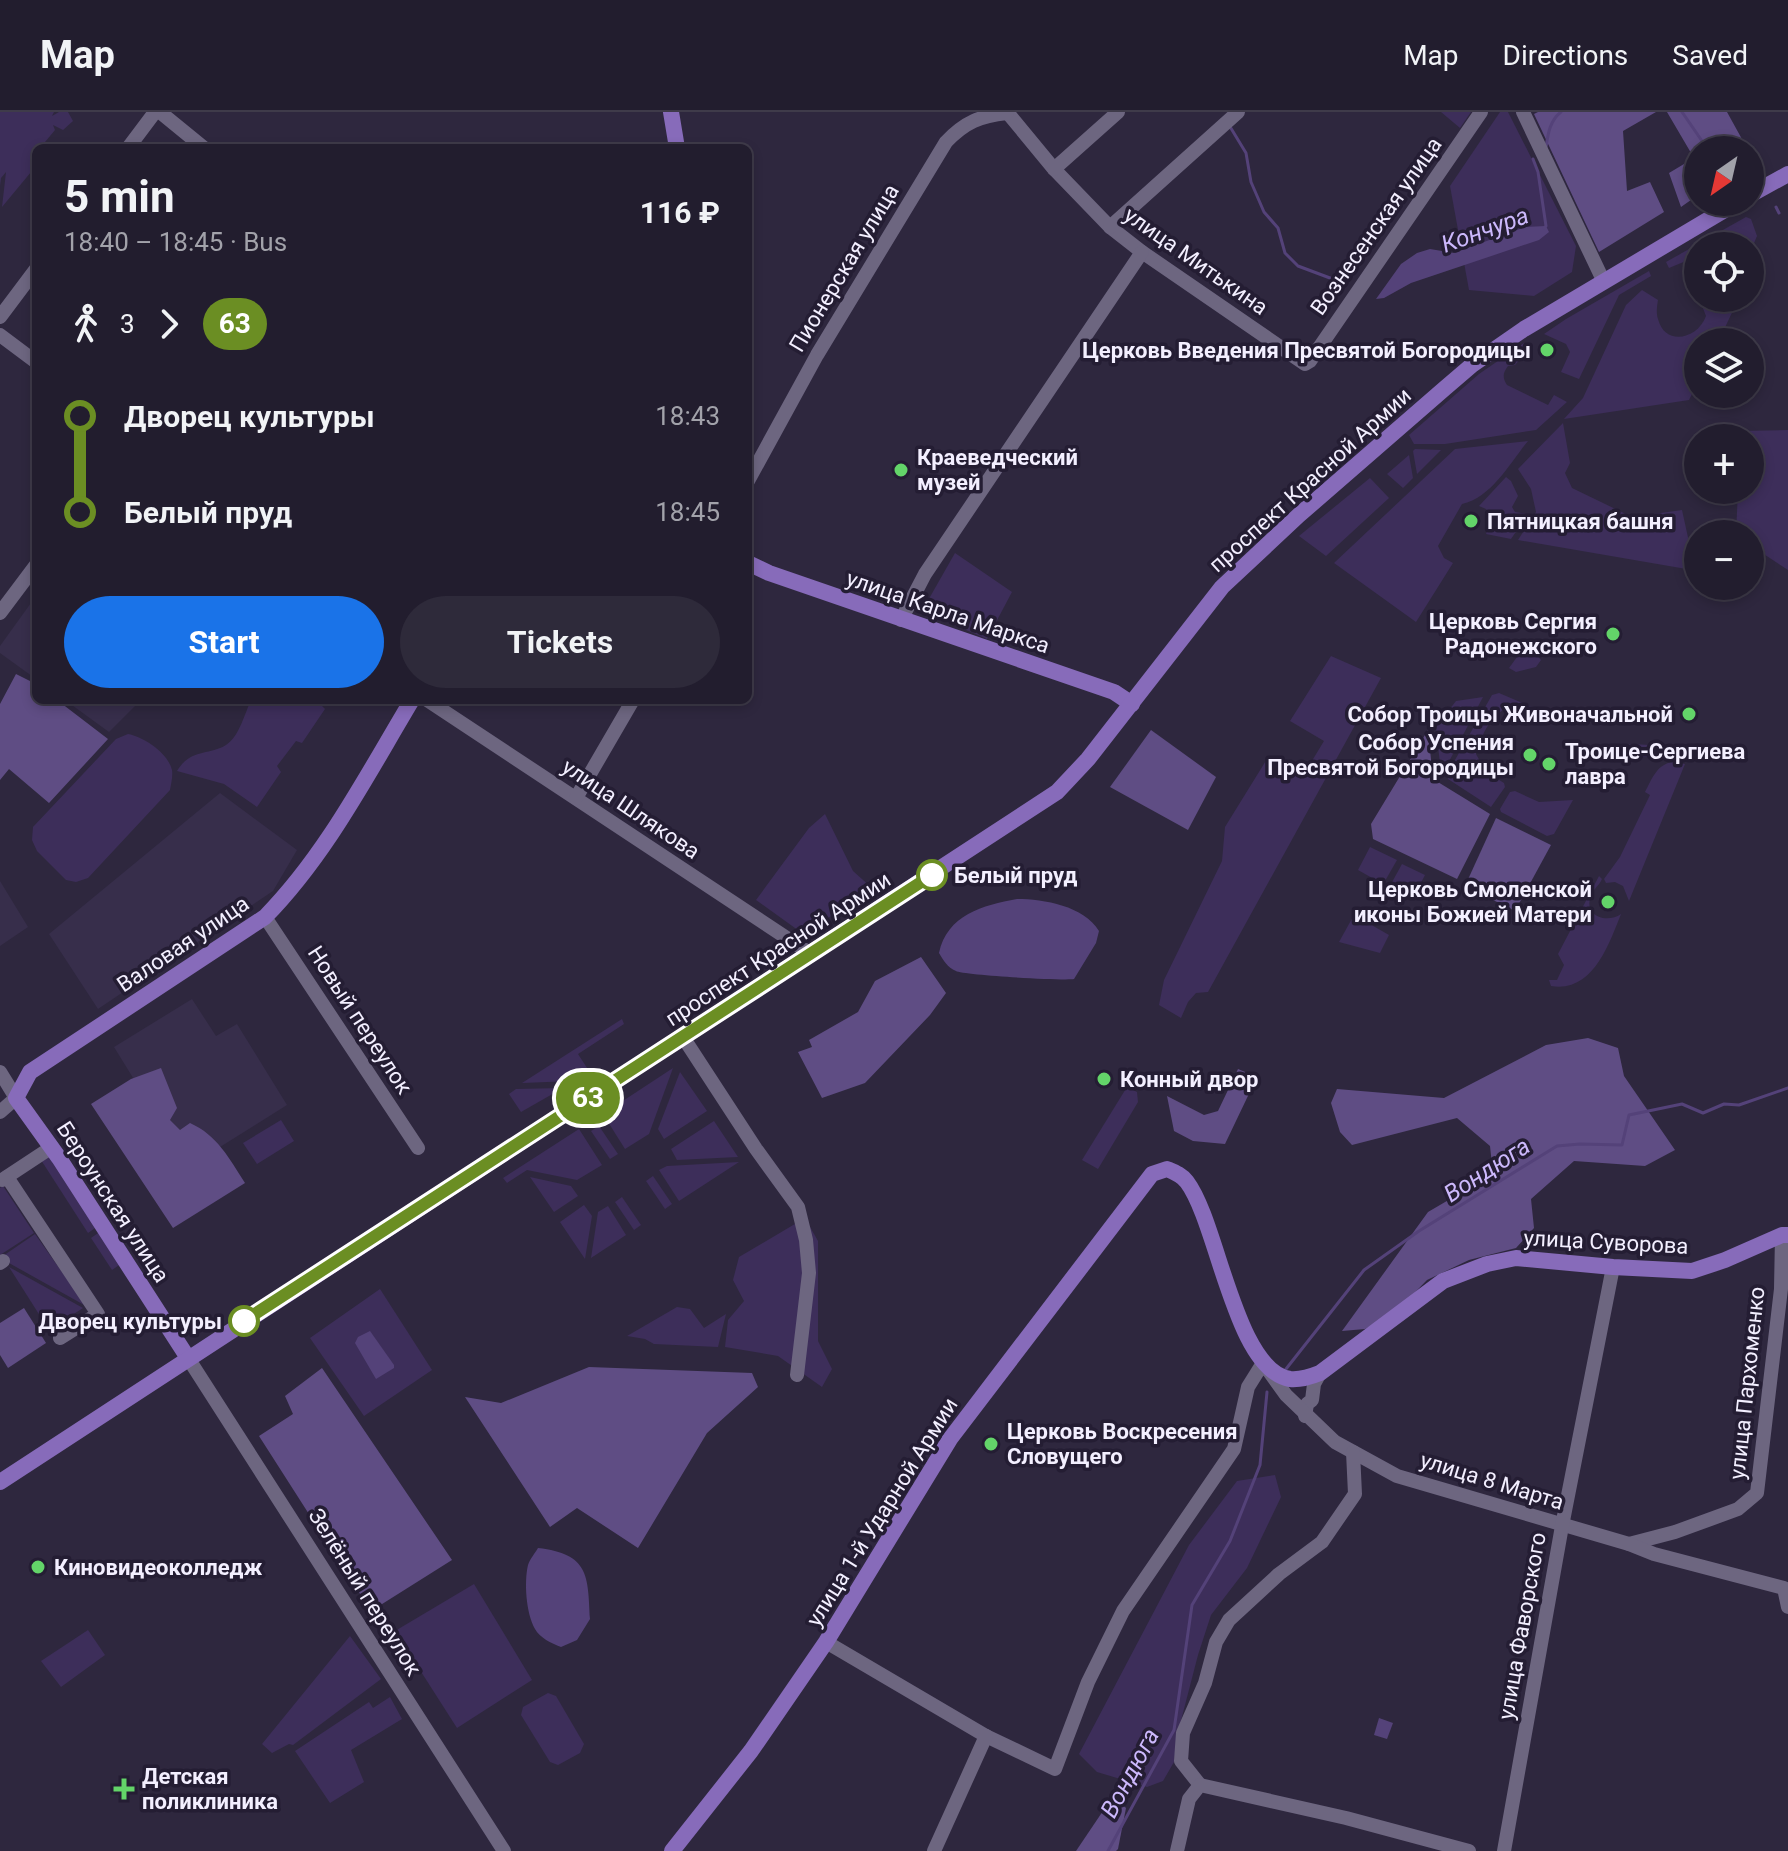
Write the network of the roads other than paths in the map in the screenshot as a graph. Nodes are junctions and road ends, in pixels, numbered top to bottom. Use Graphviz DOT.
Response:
graph roads {
  1 [pos="157,112"];
  2 [pos="671,112"];
  3 [pos="961,112"];
  4 [pos="1007,112"];
  5 [pos="1118,112"];
  6 [pos="1481,112"];
  7 [pos="1523,112"];
  8 [pos="1237,114"];
  9 [pos="946,142"];
  10 [pos="131,144"];
  11 [pos="199,144"];
  12 [pos="676,144"];
  13 [pos="1054,169"];
  14 [pos="1788,174"];
  15 [pos="1764,187"];
  16 [pos="1714,216"];
  17 [pos="1110,227"];
  18 [pos="1142,252"];
  19 [pos="32,274"];
  20 [pos="1603,280"];
  21 [pos="0,317"];
  22 [pos="0,335"];
  23 [pos="32,359"];
  24 [pos="1305,364"];
  25 [pos="752,474"];
  26 [pos="752,565"];
  27 [pos="32,570"];
  28 [pos="0,613"];
  29 [pos="901,620"];
  30 [pos="410,704"];
  31 [pos="433,704"];
  32 [pos="631,704"];
  33 [pos="1132,704"];
  34 [pos="576,798"];
  35 [pos="265,917"];
  36 [pos="811,954"];
  37 [pos="683,1037"];
  38 [pos="0,1072"];
  39 [pos="16,1098"];
  40 [pos="0,1112"];
  41 [pos="52,1147"];
  42 [pos="418,1148"];
  43 [pos="1167,1169"];
  44 [pos="3,1179"];
  45 [pos="1785,1235"];
  46 [pos="1613,1267"];
  47 [pos="60,1338"];
  48 [pos="188,1358"];
  49 [pos="1263,1363"];
  50 [pos="1320,1373"];
  51 [pos="797,1375"];
  52 [pos="1305,1416"];
  53 [pos="1353,1452"];
  54 [pos="0,1482"];
  55 [pos="1562,1526"];
  56 [pos="1629,1544"];
  57 [pos="1788,1607"];
  58 [pos="826,1642"];
  59 [pos="986,1736"];
  60 [pos="1200,1785"];
  61 [pos="504,1851"];
  62 [pos="672,1851"];
  63 [pos="934,1851"];
  64 [pos="1177,1851"];
  65 [pos="1469,1851"];
  66 [pos="1504,1851"];
  1 -- 10 [label="street"];
  1 -- 11 [label="street"];
  2 -- 12 [label="main road"];
  3 -- 9 [label="street"];
  4 -- 9 [label="street, Пионерская улица"];
  4 -- 13 [label="street, улица Митькина"];
  5 -- 13 [label="street"];
  6 -- 24 [label="street, Вознесенская улица"];
  7 -- 20 [label="street"];
  8 -- 17 [label="street"];
  9 -- 25 [label="street, Пионерская улица"];
  13 -- 17 [label="street, улица Митькина"];
  14 -- 15 [label="main road"];
  16 -- 20 [label="main road, проспект Красной Армии"];
  17 -- 18 [label="street, улица Митькина"];
  18 -- 24 [label="street, улица Митькина"];
  18 -- 29 [label="street"];
  19 -- 21 [label="street"];
  20 -- 33 [label="main road, проспект Красной Армии"];
  22 -- 23 [label="street"];
  26 -- 29 [label="main road, улица Карла Маркса"];
  27 -- 28 [label="street"];
  29 -- 33 [label="main road, улица Карла Маркса"];
  30 -- 35 [label="main road, Валовая улица"];
  31 -- 34 [label="street, улица Шлякова"];
  32 -- 34 [label="street"];
  33 -- 36 [label="main road, проспект Красной Армии"];
  34 -- 36 [label="street, улица Шлякова"];
  35 -- 39 [label="main road, Валовая улица"];
  35 -- 42 [label="street, Новый переулок"];
  36 -- 37 [label="main road, проспект Красной Армии"];
  37 -- 48 [label="main road, проспект Красной Армии"];
  37 -- 51 [label="street"];
  38 -- 39 [label="street, Бероунская улица"];
  39 -- 40 [label="street, Валовая улица"];
  39 -- 41 [label="main road, Бероунская улица"];
  41 -- 44 [label="street"];
  41 -- 48 [label="main road, Бероунская улица"];
  43 -- 49 [label="main road, улица 8 Марта"];
  43 -- 58 [label="main road, улица 1-й Ударной Армии"];
  44 -- 47 [label="street"];
  45 -- 46 [label="main road, улица Суворова"];
  45 -- 56 [label="street, улица Пархоменко"];
  46 -- 50 [label="main road, улица Суворова"];
  46 -- 55 [label="street, улица Фаворского"];
  48 -- 54 [label="main road, проспект Красной Армии"];
  48 -- 61 [label="street, Зелёный переулок"];
  49 -- 50 [label="main road"];
  49 -- 52 [label="street, улица 8 Марта"];
  49 -- 59 [label="street"];
  50 -- 52 [label="street"];
  52 -- 53 [label="street, улица 8 Марта"];
  53 -- 55 [label="street, улица 8 Марта"];
  53 -- 60 [label="street"];
  55 -- 56 [label="street, улица 8 Марта"];
  55 -- 66 [label="street, улица Фаворского"];
  56 -- 57 [label="street, улица 8 Марта"];
  58 -- 59 [label="street"];
  58 -- 62 [label="main road, улица 1-й Ударной Армии"];
  59 -- 63 [label="street"];
  60 -- 64 [label="street"];
  60 -- 65 [label="street"];
}
